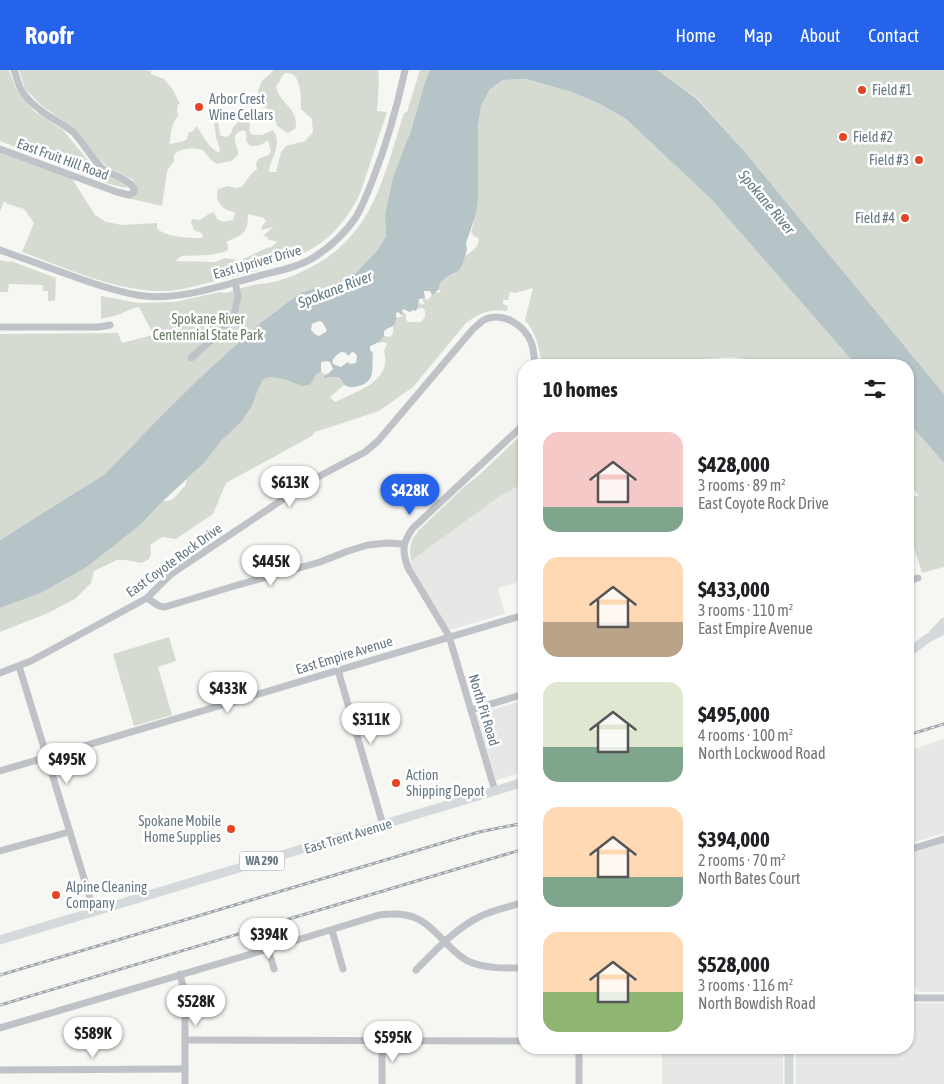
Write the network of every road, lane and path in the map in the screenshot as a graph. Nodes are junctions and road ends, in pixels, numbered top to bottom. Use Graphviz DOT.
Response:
graph roads {
  1 [pos="14,70"];
  2 [pos="405,70"];
  3 [pos="0,149"];
  4 [pos="0,250"];
  5 [pos="235,282"];
  6 [pos="110,325"];
  7 [pos="0,327"];
  8 [pos="191,358"];
  9 [pos="534,359"];
  10 [pos="518,430"];
  11 [pos="403,544"];
  12 [pos="918,578"];
  13 [pos="914,579"];
  14 [pos="147,598"];
  15 [pos="518,617"];
  16 [pos="944,622"];
  17 [pos="944,630"];
  18 [pos="449,636"];
  19 [pos="928,638"];
  20 [pos="914,648"];
  21 [pos="19,666"];
  22 [pos="338,670"];
  23 [pos="0,673"];
  24 [pos="518,696"];
  25 [pos="471,710"];
  26 [pos="48,757"];
  27 [pos="0,771"];
  28 [pos="518,784"];
  29 [pos="495,791"];
  30 [pos="383,825"];
  31 [pos="69,832"];
  32 [pos="944,839"];
  33 [pos="914,848"];
  34 [pos="0,851"];
  35 [pos="518,904"];
  36 [pos="94,911"];
  37 [pos="332,930"];
  38 [pos="0,940"];
  39 [pos="446,942"];
  40 [pos="268,949"];
  41 [pos="518,968"];
  42 [pos="274,969"];
  43 [pos="343,969"];
  44 [pos="416,970"];
  45 [pos="180,974"];
  46 [pos="914,998"];
  47 [pos="944,998"];
  48 [pos="0,1028"];
  49 [pos="185,1040"];
  50 [pos="382,1041"];
  51 [pos="518,1041"];
  52 [pos="579,1054"];
  53 [pos="789,1054"];
  54 [pos="185,1069"];
  55 [pos="0,1070"];
  56 [pos="185,1084"];
  57 [pos="382,1084"];
  58 [pos="579,1084"];
  59 [pos="789,1084"];
  1 -- 3 [label="street, East Fruit Hill Road"];
  2 -- 5 [label="street, East Upriver Drive"];
  4 -- 5 [label="street, East Upriver Drive"];
  5 -- 8 [label="street"];
  6 -- 7 [label="street"];
  9 -- 14 [label="street, East Coyote Rock Drive"];
  10 -- 11 [label="street"];
  11 -- 14 [label="street"];
  11 -- 18 [label="street"];
  12 -- 13 [label="street"];
  14 -- 21 [label="street, East Coyote Rock Drive"];
  15 -- 18 [label="street, East Empire Avenue"];
  16 -- 19 [label="main road"];
  17 -- 19 [label="main road"];
  18 -- 22 [label="street, East Empire Avenue"];
  18 -- 25 [label="street, North Pit Road"];
  19 -- 20 [label="main road"];
  21 -- 23 [label="street, East Coyote Rock Drive"];
  21 -- 26 [label="street"];
  22 -- 26 [label="street, East Empire Avenue"];
  22 -- 30 [label="street"];
  24 -- 25 [label="street"];
  25 -- 29 [label="street, North Pit Road"];
  26 -- 27 [label="street, East Empire Avenue"];
  26 -- 31 [label="street"];
  28 -- 29 [label="main road, East Trent Avenue / WA 290"];
  29 -- 30 [label="main road, East Trent Avenue / WA 290"];
  30 -- 36 [label="main road, East Trent Avenue / WA 290"];
  31 -- 34 [label="street"];
  31 -- 36 [label="street"];
  32 -- 33 [label="street"];
  35 -- 39 [label="street"];
  36 -- 38 [label="main road, East Trent Avenue / WA 290"];
  37 -- 39 [label="street"];
  37 -- 40 [label="street"];
  37 -- 43 [label="street"];
  39 -- 41 [label="street"];
  39 -- 44 [label="street"];
  40 -- 42 [label="street"];
  40 -- 45 [label="street"];
  45 -- 48 [label="street"];
  45 -- 49 [label="street"];
  46 -- 47 [label="street"];
  49 -- 50 [label="street"];
  49 -- 54 [label="street"];
  50 -- 51 [label="street"];
  50 -- 57 [label="street"];
  52 -- 58 [label="street"];
  53 -- 59 [label="main road"];
  54 -- 55 [label="street"];
  54 -- 56 [label="street"];
}
